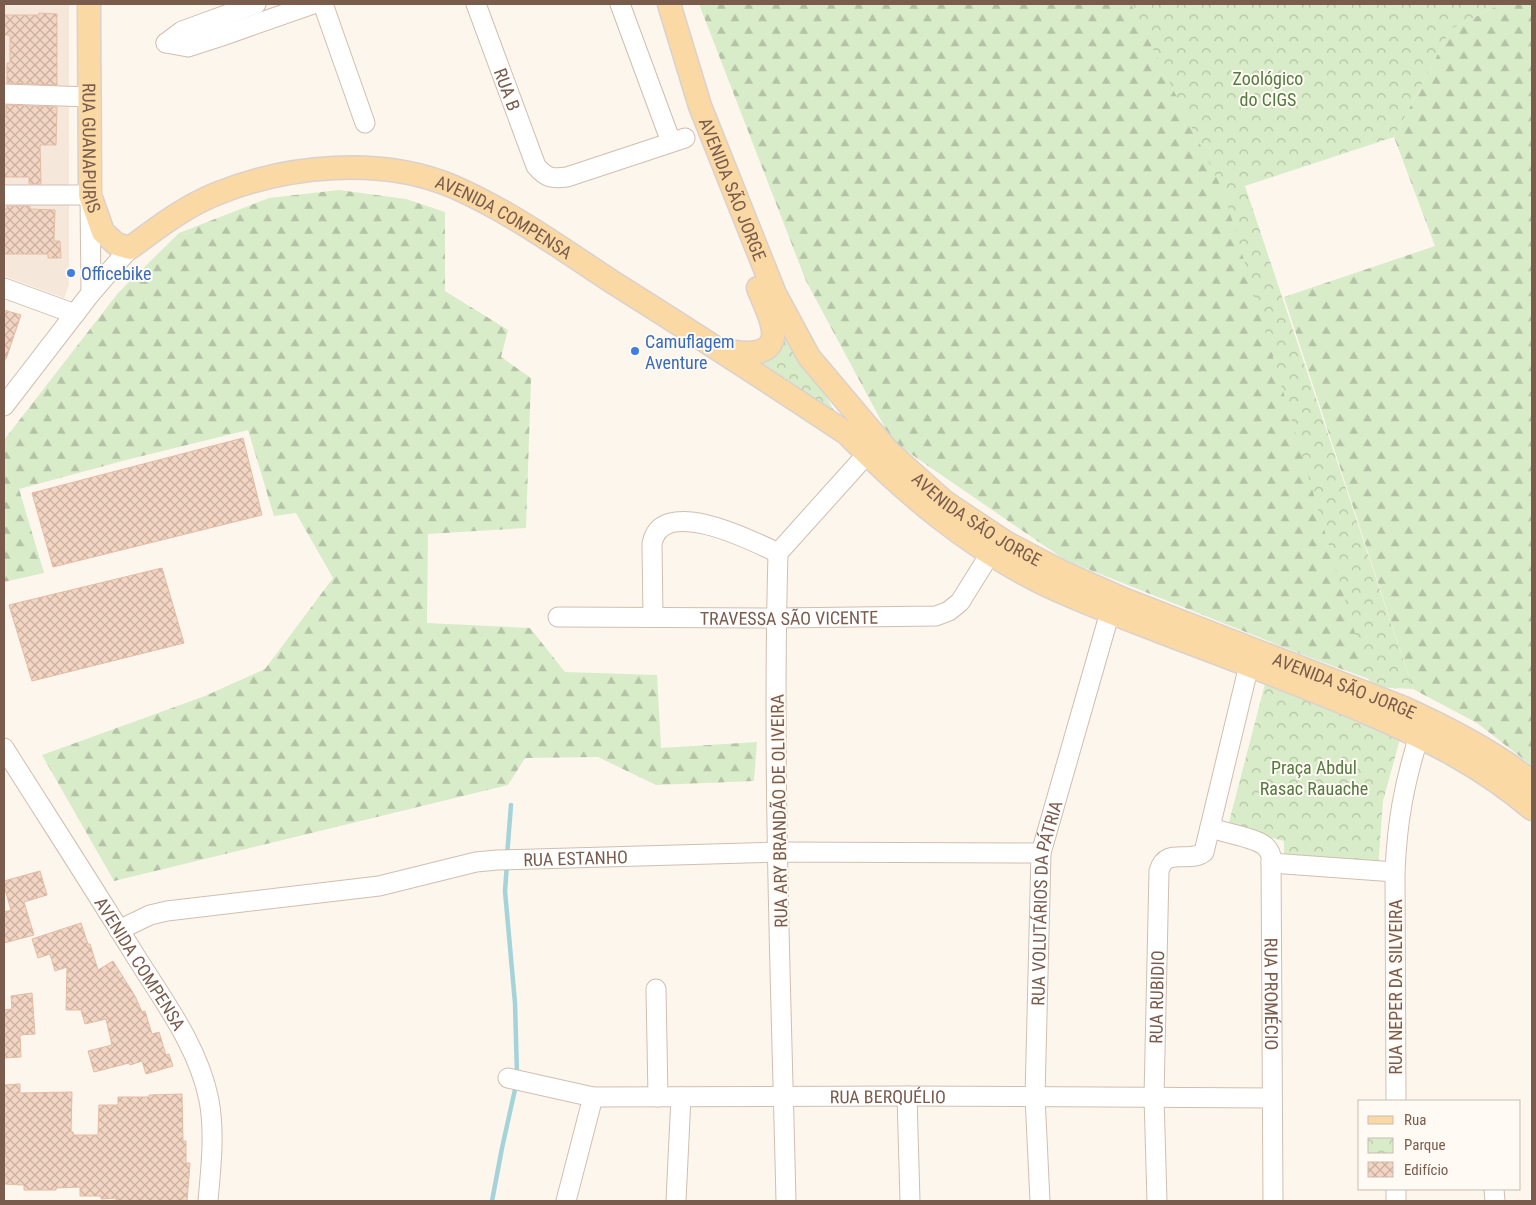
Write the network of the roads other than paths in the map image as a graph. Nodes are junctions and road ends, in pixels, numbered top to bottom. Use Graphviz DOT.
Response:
graph roads {
  1 [pos="89,4"];
  2 [pos="256,4"];
  3 [pos="313,4"];
  4 [pos="323,4"];
  5 [pos="476,4"];
  6 [pos="620,4"];
  7 [pos="656,4"];
  8 [pos="669,4"];
  9 [pos="4,94"];
  10 [pos="90,97"];
  11 [pos="365,123"];
  12 [pos="4,195"];
  13 [pos="90,195"];
  14 [pos="130,248"];
  15 [pos="4,288"];
  16 [pos="91,293"];
  17 [pos="75,314"];
  18 [pos="714,346"];
  19 [pos="4,406"];
  20 [pos="846,433"];
  21 [pos="867,454"];
  22 [pos="778,553"];
  23 [pos="990,554"];
  24 [pos="1110,612"];
  25 [pos="653,616"];
  26 [pos="558,617"];
  27 [pos="777,618"];
  28 [pos="1249,665"];
  29 [pos="1419,736"];
  30 [pos="4,748"];
  31 [pos="1532,782"];
  32 [pos="1532,809"];
  33 [pos="1210,828"];
  34 [pos="778,852"];
  35 [pos="1041,853"];
  36 [pos="1271,863"];
  37 [pos="1394,872"];
  38 [pos="119,930"];
  39 [pos="656,988"];
  40 [pos="508,1078"];
  41 [pos="681,1096"];
  42 [pos="907,1096"];
  43 [pos="784,1097"];
  44 [pos="1035,1097"];
  45 [pos="1154,1097"];
  46 [pos="593,1098"];
  47 [pos="658,1098"];
  48 [pos="1272,1098"];
  49 [pos="1396,1100"];
  50 [pos="208,1201"];
  51 [pos="566,1201"];
  52 [pos="676,1201"];
  53 [pos="786,1201"];
  54 [pos="910,1201"];
  55 [pos="1040,1201"];
  56 [pos="1157,1201"];
  57 [pos="1273,1201"];
  1 -- 10 [label="main road, RUA GUANAPURIS"];
  2 -- 3 [label="street"];
  4 -- 11 [label="street"];
  5 -- 6 [label="street, RUA B"];
  7 -- 18 [label="main road"];
  8 -- 31 [label="main road, AVENIDA SÃO JORGE"];
  9 -- 10 [label="street"];
  10 -- 13 [label="main road, RUA GUANAPURIS"];
  12 -- 13 [label="street"];
  13 -- 14 [label="main road"];
  13 -- 16 [label="street, RUA GUANAPURIS"];
  14 -- 16 [label="street, AVENIDA COMPENSA"];
  14 -- 18 [label="main road, AVENIDA COMPENSA"];
  15 -- 17 [label="street"];
  16 -- 17 [label="street, AVENIDA COMPENSA"];
  17 -- 19 [label="street, AVENIDA COMPENSA"];
  18 -- 20 [label="main road, AVENIDA COMPENSA"];
  20 -- 21 [label="main road, AVENIDA SÃO JORGE"];
  21 -- 22 [label="street"];
  21 -- 23 [label="main road, AVENIDA SÃO JORGE"];
  22 -- 25 [label="street"];
  22 -- 27 [label="street, RUA ARY BRANDÃO DE OLIVEIRA"];
  23 -- 24 [label="main road, AVENIDA SÃO JORGE"];
  23 -- 27 [label="street, TRAVESSA SÃO VICENTE"];
  24 -- 28 [label="main road, AVENIDA SÃO JORGE"];
  24 -- 35 [label="street, RUA VOLUTÁRIOS DA PÁTRIA"];
  25 -- 26 [label="street, TRAVESSA SÃO VICENTE"];
  25 -- 27 [label="street, TRAVESSA SÃO VICENTE"];
  27 -- 34 [label="street, RUA ARY BRANDÃO DE OLIVEIRA"];
  28 -- 29 [label="main road, AVENIDA SÃO JORGE"];
  28 -- 33 [label="street"];
  29 -- 32 [label="main road, AVENIDA SÃO JORGE"];
  29 -- 37 [label="street, RUA NEPER DA SILVEIRA"];
  30 -- 38 [label="street, AVENIDA COMPENSA"];
  33 -- 36 [label="street, RUA PROMÉCIO"];
  33 -- 45 [label="street, RUA RUBIDIO"];
  34 -- 35 [label="street, RUA ESTANHO"];
  34 -- 38 [label="street, RUA ESTANHO"];
  34 -- 43 [label="street, RUA ARY BRANDÃO DE OLIVEIRA"];
  35 -- 44 [label="street, RUA VOLUTÁRIOS DA PÁTRIA"];
  36 -- 37 [label="street"];
  36 -- 48 [label="street, RUA PROMÉCIO"];
  37 -- 49 [label="street, RUA NEPER DA SILVEIRA"];
  38 -- 50 [label="street, AVENIDA COMPENSA"];
  39 -- 47 [label="street"];
  40 -- 46 [label="street, RUA BERQUÉLIO"];
  41 -- 43 [label="street, RUA BERQUÉLIO"];
  41 -- 47 [label="street, RUA BERQUÉLIO"];
  41 -- 52 [label="street"];
  42 -- 43 [label="street, RUA BERQUÉLIO"];
  42 -- 44 [label="street, RUA BERQUÉLIO"];
  42 -- 54 [label="street"];
  43 -- 53 [label="street, RUA ARY BRANDÃO DE OLIVEIRA"];
  44 -- 45 [label="street, RUA BERQUÉLIO"];
  44 -- 55 [label="street, RUA VOLUTÁRIOS DA PÁTRIA"];
  45 -- 48 [label="street, RUA BERQUÉLIO"];
  45 -- 56 [label="street, RUA RUBIDIO"];
  46 -- 47 [label="street, RUA BERQUÉLIO"];
  46 -- 51 [label="street"];
  48 -- 57 [label="street, RUA PROMÉCIO"];
}
